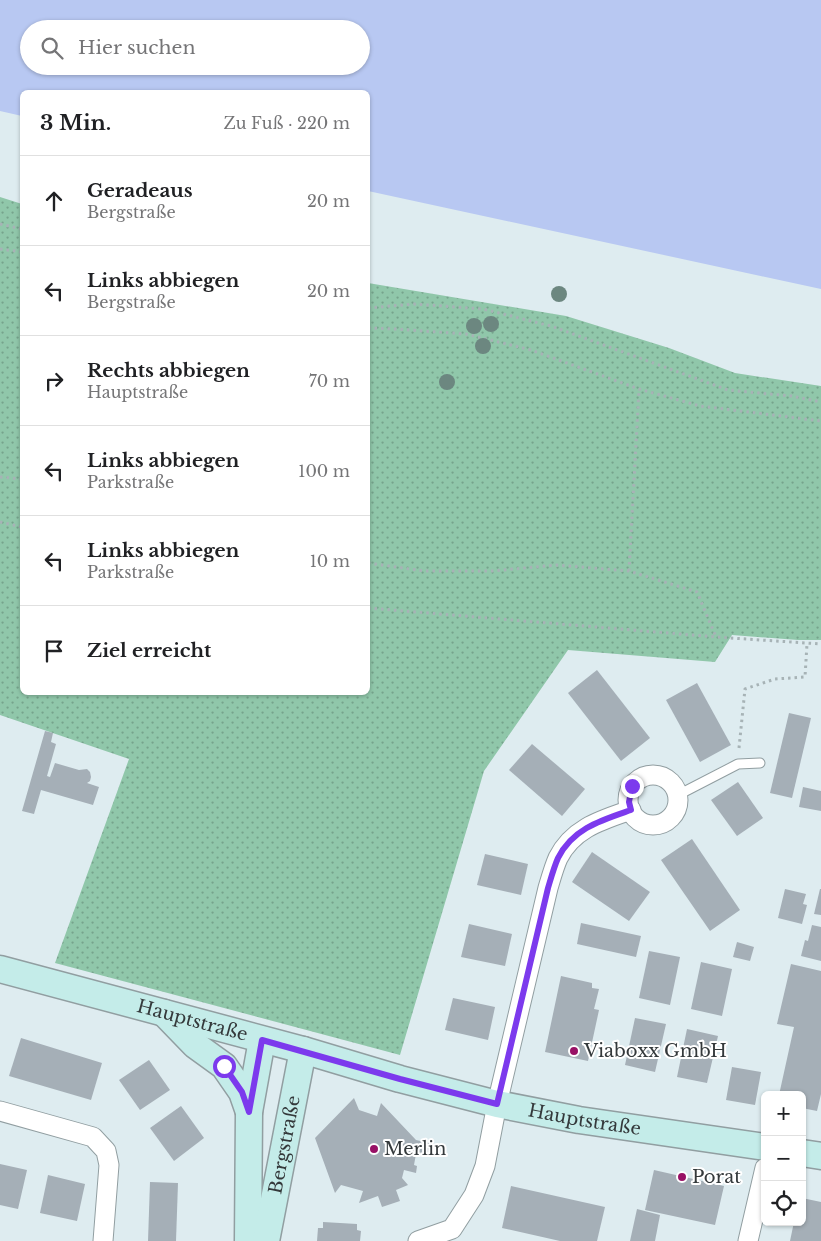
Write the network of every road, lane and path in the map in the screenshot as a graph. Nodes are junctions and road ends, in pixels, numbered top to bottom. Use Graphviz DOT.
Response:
graph roads {
  1 [pos="0,224"];
  2 [pos="20,229"];
  3 [pos="0,249"];
  4 [pos="20,252"];
  5 [pos="370,308"];
  6 [pos="370,328"];
  7 [pos="639,390"];
  8 [pos="821,402"];
  9 [pos="821,421"];
  10 [pos="0,477"];
  11 [pos="20,479"];
  12 [pos="0,522"];
  13 [pos="20,527"];
  14 [pos="370,563"];
  15 [pos="630,571"];
  16 [pos="370,608"];
  17 [pos="716,637"];
  18 [pos="807,644"];
  19 [pos="821,644"];
  20 [pos="760,763"];
  21 [pos="738,764"];
  22 [pos="678,795"];
  23 [pos="631,810"];
  24 [pos="0,969"];
  25 [pos="164,1013"];
  26 [pos="262,1040"];
  27 [pos="303,1050"];
  28 [pos="497,1104"];
  29 [pos="0,1111"];
  30 [pos="249,1112"];
  31 [pos="761,1146"];
  32 [pos="806,1154"];
  33 [pos="821,1156"];
  34 [pos="762,1181"];
  35 [pos="458,1235"];
  36 [pos="103,1241"];
  37 [pos="248,1241"];
  38 [pos="266,1241"];
  39 [pos="418,1241"];
  40 [pos="748,1241"];
  1 -- 2 [label="path"];
  3 -- 4 [label="path"];
  5 -- 8 [label="path"];
  6 -- 7 [label="path"];
  7 -- 9 [label="path"];
  7 -- 15 [label="path"];
  10 -- 11 [label="path"];
  12 -- 13 [label="path"];
  14 -- 15 [label="path"];
  15 -- 17 [label="path"];
  16 -- 17 [label="path"];
  17 -- 18 [label="path"];
  18 -- 19 [label="path"];
  18 -- 21 [label="path"];
  20 -- 21 [label="lane"];
  21 -- 22 [label="lane"];
  22 -- 23 [label="street"];
  22 -- 23 [label="street"];
  23 -- 28 [label="street"];
  24 -- 25 [label="main road, Hauptstraße"];
  25 -- 26 [label="main road, Hauptstraße"];
  25 -- 30 [label="main road, Bergstraße"];
  26 -- 27 [label="main road, Hauptstraße"];
  26 -- 30 [label="main road, Bergstraße"];
  27 -- 28 [label="main road, Hauptstraße"];
  27 -- 38 [label="main road, Bergstraße"];
  28 -- 31 [label="main road, Hauptstraße"];
  28 -- 35 [label="street"];
  29 -- 36 [label="street"];
  30 -- 37 [label="main road, Bergstraße"];
  32 -- 33 [label="main road"];
  34 -- 40 [label="street"];
  35 -- 39 [label="street"];
}
